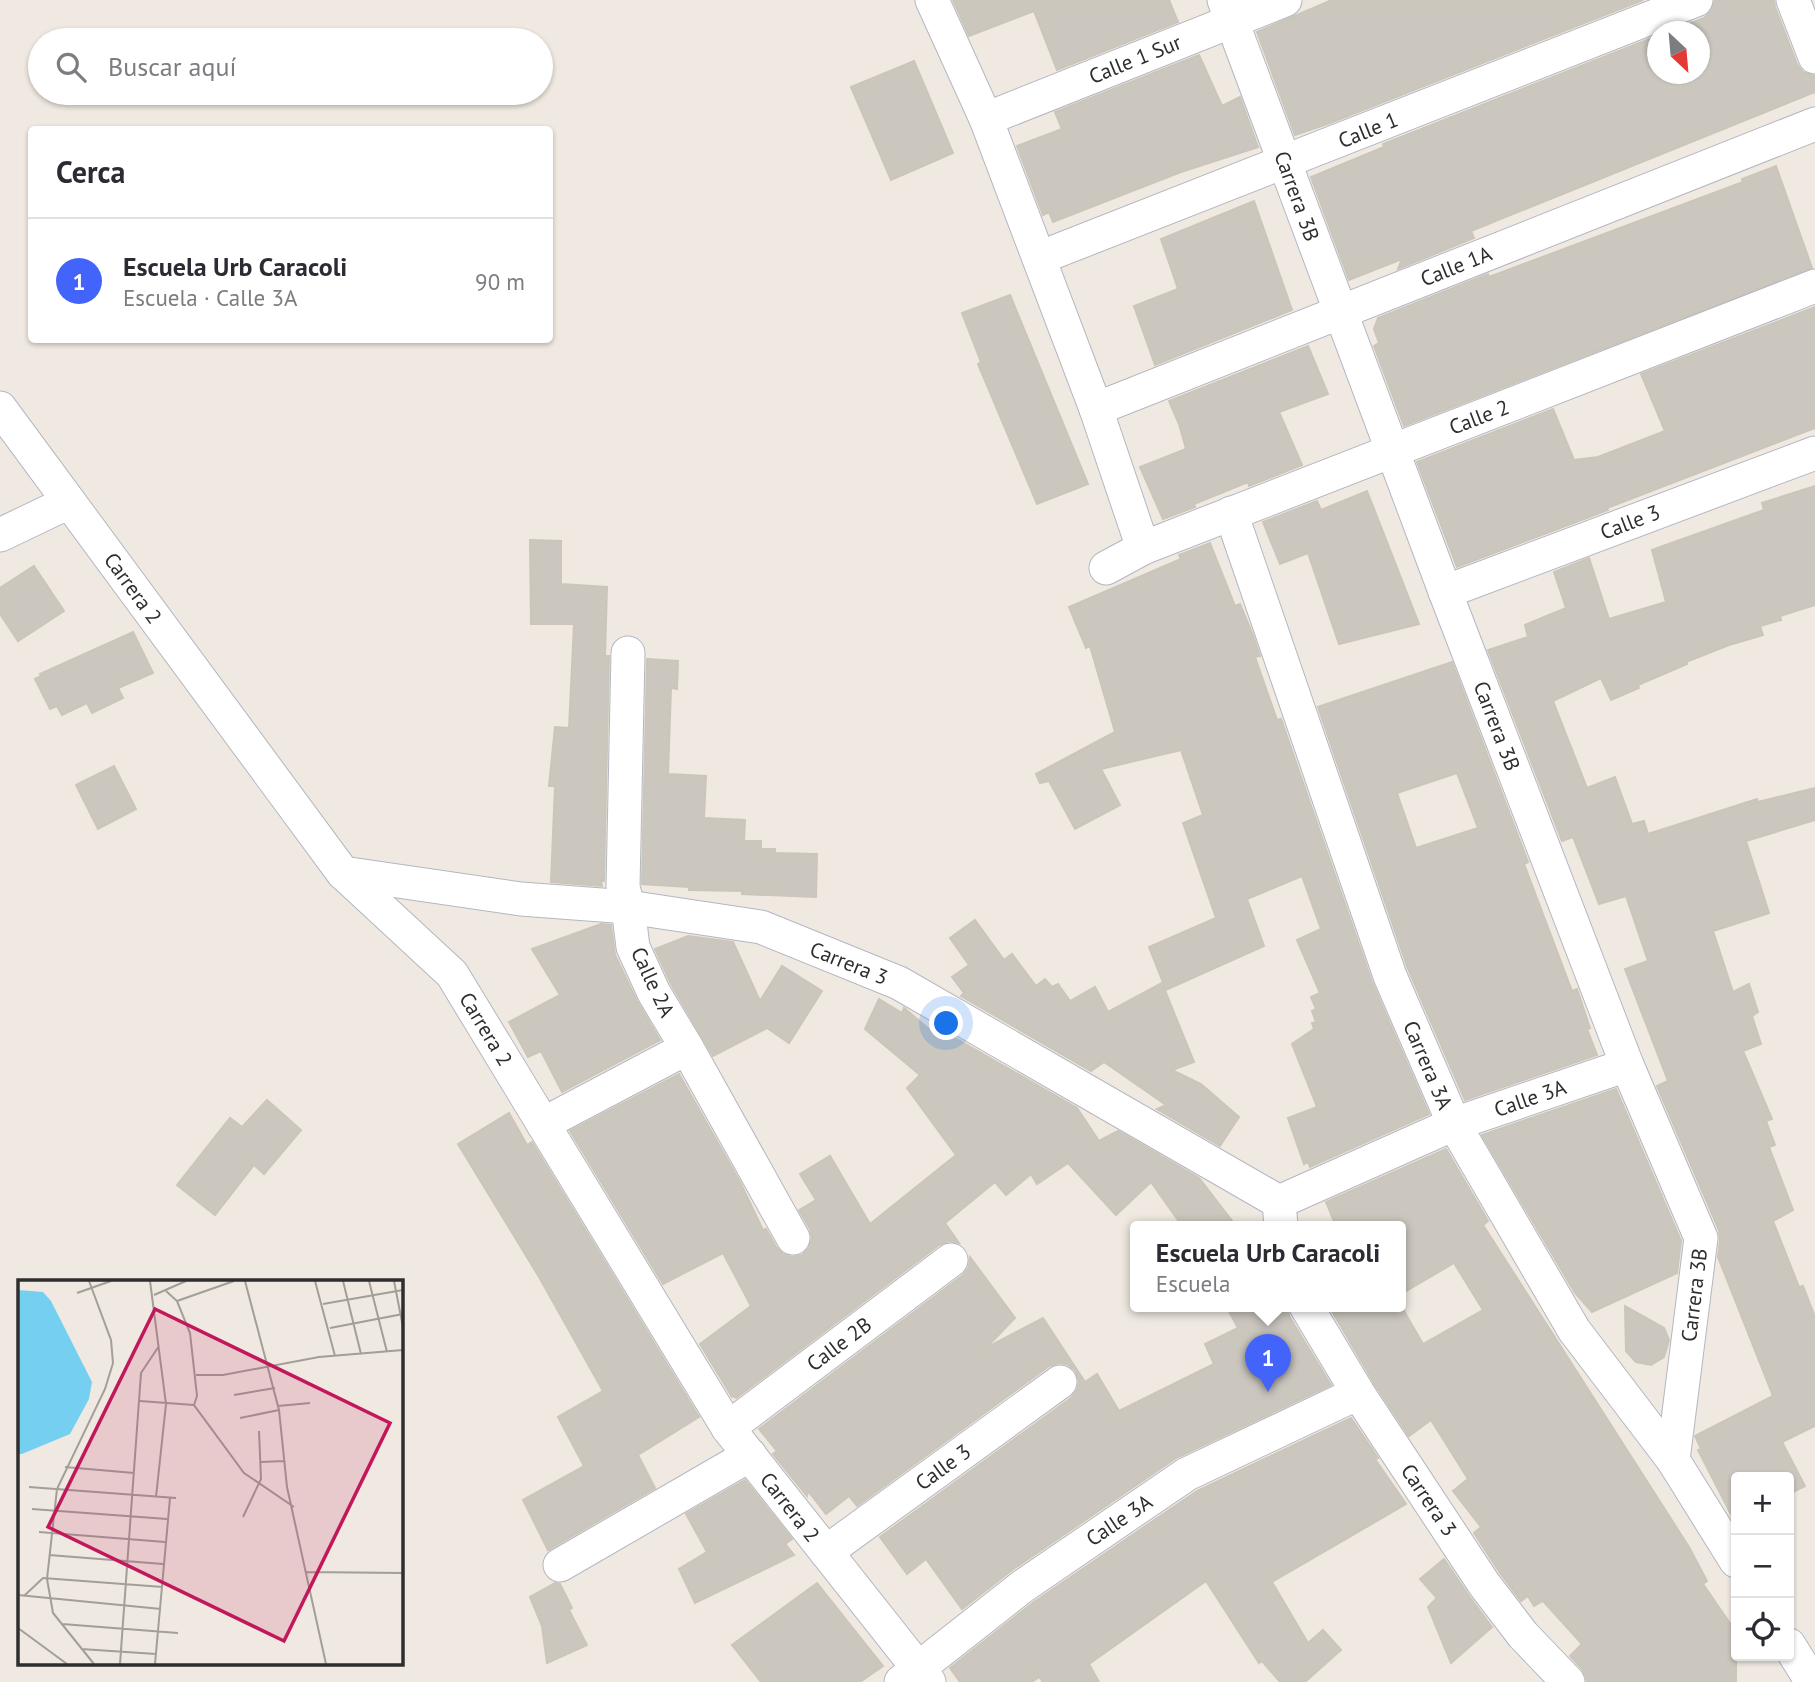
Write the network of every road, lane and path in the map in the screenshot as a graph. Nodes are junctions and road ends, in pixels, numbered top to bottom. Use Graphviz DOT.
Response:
graph roads {
  1 [pos="932,0"];
  2 [pos="1285,0"];
  3 [pos="1696,0"];
  4 [pos="1793,0"];
  5 [pos="1228,11"];
  6 [pos="1815,57"];
  7 [pos="986,119"];
  8 [pos="1815,124"];
  9 [pos="1284,163"];
  10 [pos="1039,258"];
  11 [pos="1815,286"];
  12 [pos="1340,312"];
  13 [pos="0,408"];
  14 [pos="1096,409"];
  15 [pos="1392,450"];
  16 [pos="1815,453"];
  17 [pos="69,502"];
  18 [pos="1231,513"];
  19 [pos="0,535"];
  20 [pos="1143,548"];
  21 [pos="1106,568"];
  22 [pos="1445,592"];
  23 [pos="628,653"];
  24 [pos="343,873"];
  25 [pos="628,907"];
  26 [pos="687,1048"];
  27 [pos="1627,1065"];
  28 [pos="543,1124"];
  29 [pos="1454,1124"];
  30 [pos="1280,1214"];
  31 [pos="793,1238"];
  32 [pos="951,1261"];
  33 [pos="1310,1312"];
  34 [pos="1060,1382"];
  35 [pos="1358,1393"];
  36 [pos="728,1428"];
  37 [pos="750,1455"];
  38 [pos="1673,1460"];
  39 [pos="826,1552"];
  40 [pos="1731,1553"];
  41 [pos="560,1565"];
  42 [pos="1794,1653"];
  43 [pos="916,1678"];
  44 [pos="1568,1682"];
  45 [pos="1812,1682"];
  1 -- 7 [label="street"];
  2 -- 5 [label="street, Calle 1 Sur"];
  3 -- 9 [label="street, Calle 1"];
  4 -- 6 [label="street"];
  5 -- 7 [label="street, Calle 1 Sur"];
  5 -- 9 [label="street, Carrera 3B"];
  7 -- 10 [label="street"];
  8 -- 12 [label="street, Calle 1A"];
  9 -- 10 [label="street, Calle 1"];
  9 -- 12 [label="street, Carrera 3B"];
  10 -- 14 [label="street"];
  11 -- 15 [label="street, Calle 2"];
  12 -- 14 [label="street, Calle 1A"];
  12 -- 15 [label="street, Carrera 3B"];
  13 -- 17 [label="street, Carrera 2"];
  14 -- 20 [label="street"];
  15 -- 18 [label="street, Calle 2"];
  15 -- 22 [label="street, Carrera 3B"];
  16 -- 22 [label="street, Calle 3"];
  17 -- 19 [label="street"];
  17 -- 24 [label="street, Carrera 2"];
  18 -- 20 [label="street, Calle 2"];
  18 -- 29 [label="street, Carrera 3A"];
  20 -- 21 [label="street"];
  22 -- 27 [label="street, Carrera 3B"];
  23 -- 25 [label="street, Calle 2A"];
  24 -- 25 [label="street, Carrera 3"];
  24 -- 28 [label="street, Carrera 2"];
  25 -- 26 [label="street, Calle 2A"];
  25 -- 30 [label="street, Carrera 3"];
  26 -- 28 [label="street"];
  26 -- 31 [label="street, Calle 2A"];
  27 -- 29 [label="street, Calle 3A"];
  27 -- 38 [label="street, Carrera 3B"];
  28 -- 36 [label="street, Carrera 2"];
  29 -- 30 [label="street, Calle 3A"];
  29 -- 38 [label="street, Carrera 3A"];
  32 -- 36 [label="street, Calle 2B"];
  33 -- 35 [label="street, Carrera 3"];
  34 -- 39 [label="street, Calle 3"];
  35 -- 43 [label="street, Calle 3A"];
  35 -- 44 [label="street, Carrera 3"];
  36 -- 37 [label="street, Carrera 2"];
  37 -- 39 [label="street, Carrera 2"];
  37 -- 41 [label="street"];
  38 -- 40 [label="street, Carrera 3A"];
  39 -- 43 [label="street, Carrera 2"];
  42 -- 45 [label="street"];
}
